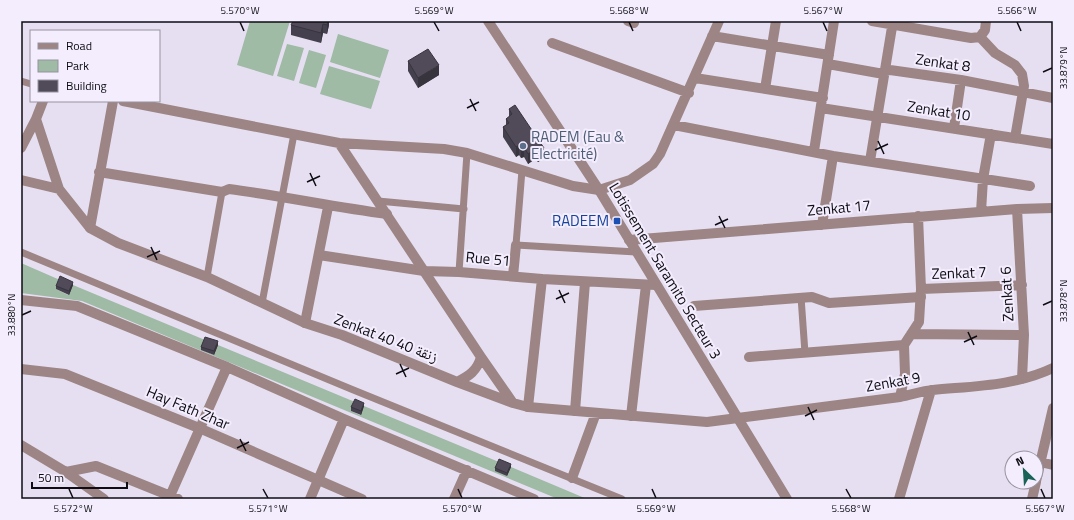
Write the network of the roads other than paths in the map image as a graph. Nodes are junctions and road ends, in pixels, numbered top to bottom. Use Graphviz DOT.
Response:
graph roads {
  1 [pos="488,21"];
  2 [pos="719,21"];
  3 [pos="776,21"];
  4 [pos="834,21"];
  5 [pos="872,21"];
  6 [pos="986,21"];
  7 [pos="893,23"];
  8 [pos="712,36"];
  9 [pos="980,37"];
  10 [pos="552,43"];
  11 [pos="772,46"];
  12 [pos="829,60"];
  13 [pos="884,72"];
  14 [pos="695,78"];
  15 [pos="961,80"];
  16 [pos="765,89"];
  17 [pos="1022,91"];
  18 [pos="688,93"];
  19 [pos="1053,98"];
  20 [pos="44,102"];
  21 [pos="113,102"];
  22 [pos="128,102"];
  23 [pos="822,103"];
  24 [pos="878,117"];
  25 [pos="36,119"];
  26 [pos="674,125"];
  27 [pos="954,128"];
  28 [pos="294,134"];
  29 [pos="991,134"];
  30 [pos="1015,138"];
  31 [pos="339,143"];
  32 [pos="1053,144"];
  33 [pos="21,148"];
  34 [pos="814,151"];
  35 [pos="467,153"];
  36 [pos="832,156"];
  37 [pos="870,161"];
  38 [pos="522,170"];
  39 [pos="99,172"];
  40 [pos="983,179"];
  41 [pos="21,180"];
  42 [pos="1030,186"];
  43 [pos="59,189"];
  44 [pos="599,190"];
  45 [pos="222,192"];
  46 [pos="281,196"];
  47 [pos="378,201"];
  48 [pos="328,207"];
  49 [pos="1017,208"];
  50 [pos="1053,208"];
  51 [pos="464,209"];
  52 [pos="981,212"];
  53 [pos="386,214"];
  54 [pos="918,216"];
  55 [pos="822,224"];
  56 [pos="90,228"];
  57 [pos="629,240"];
  58 [pos="516,244"];
  59 [pos="21,252"];
  60 [pos="636,252"];
  61 [pos="318,256"];
  62 [pos="424,271"];
  63 [pos="459,272"];
  64 [pos="513,276"];
  65 [pos="207,277"];
  66 [pos="542,279"];
  67 [pos="585,282"];
  68 [pos="651,285"];
  69 [pos="1022,285"];
  70 [pos="921,293"];
  71 [pos="801,297"];
  72 [pos="21,300"];
  73 [pos="262,303"];
  74 [pos="694,306"];
  75 [pos="306,323"];
  76 [pos="911,334"];
  77 [pos="1024,335"];
  78 [pos="904,345"];
  79 [pos="805,353"];
  80 [pos="481,357"];
  81 [pos="749,357"];
  82 [pos="227,366"];
  83 [pos="1053,368"];
  84 [pos="21,369"];
  85 [pos="1022,379"];
  86 [pos="457,382"];
  87 [pos="931,390"];
  88 [pos="900,397"];
  89 [pos="513,402"];
  90 [pos="528,407"];
  91 [pos="1053,408"];
  92 [pos="575,411"];
  93 [pos="596,413"];
  94 [pos="631,416"];
  95 [pos="736,418"];
  96 [pos="344,419"];
  97 [pos="200,428"];
  98 [pos="21,445"];
  99 [pos="1043,450"];
  100 [pos="467,470"];
  101 [pos="66,472"];
  102 [pos="572,478"];
  103 [pos="318,481"];
  104 [pos="174,497"];
  105 [pos="104,499"];
  106 [pos="310,499"];
  107 [pos="362,499"];
  108 [pos="454,499"];
  109 [pos="534,499"];
  110 [pos="622,499"];
  111 [pos="787,499"];
  112 [pos="899,499"];
  1 -- 44 [label="street, Lotissement Saramito Secteur 3"];
  2 -- 8 [label="street"];
  3 -- 11 [label="street"];
  4 -- 12 [label="street"];
  5 -- 7 [label="street"];
  6 -- 9 [label="street"];
  7 -- 9 [label="street"];
  7 -- 13 [label="street"];
  8 -- 11 [label="street, Zenkat 8"];
  8 -- 14 [label="street"];
  9 -- 17 [label="street"];
  10 -- 18 [label="street"];
  11 -- 12 [label="street, Zenkat 8"];
  11 -- 16 [label="street"];
  12 -- 13 [label="street, Zenkat 8"];
  12 -- 23 [label="street"];
  13 -- 15 [label="street, Zenkat 8"];
  13 -- 24 [label="street"];
  14 -- 16 [label="street, Zenkat 10"];
  14 -- 18 [label="street"];
  15 -- 17 [label="street, Zenkat 8"];
  15 -- 27 [label="street"];
  16 -- 23 [label="street, Zenkat 10"];
  17 -- 19 [label="street, Zenkat 8"];
  17 -- 30 [label="street"];
  18 -- 26 [label="street"];
  20 -- 25 [label="street"];
  21 -- 39 [label="street"];
  22 -- 28 [label="street"];
  23 -- 24 [label="street, Zenkat 10"];
  23 -- 34 [label="street"];
  24 -- 27 [label="street, Zenkat 10"];
  24 -- 37 [label="street"];
  25 -- 33 [label="street"];
  25 -- 43 [label="street"];
  26 -- 34 [label="street"];
  26 -- 44 [label="street"];
  27 -- 29 [label="street, Zenkat 10"];
  28 -- 31 [label="street"];
  28 -- 46 [label="lane"];
  29 -- 30 [label="street, Zenkat 10"];
  29 -- 40 [label="street"];
  30 -- 32 [label="street, Zenkat 10"];
  31 -- 35 [label="street"];
  31 -- 47 [label="street"];
  34 -- 36 [label="street"];
  35 -- 38 [label="street"];
  35 -- 51 [label="lane"];
  36 -- 37 [label="street"];
  36 -- 55 [label="street"];
  37 -- 40 [label="street"];
  38 -- 44 [label="street"];
  38 -- 58 [label="lane"];
  39 -- 45 [label="street"];
  39 -- 56 [label="street"];
  40 -- 42 [label="street"];
  40 -- 52 [label="street"];
  41 -- 43 [label="street"];
  43 -- 56 [label="street, Zenkat 40 زنقة 40"];
  44 -- 57 [label="street, Lotissement Saramito Secteur 3"];
  45 -- 46 [label="street"];
  45 -- 65 [label="lane"];
  46 -- 48 [label="street"];
  46 -- 73 [label="lane"];
  47 -- 51 [label="lane"];
  47 -- 53 [label="street"];
  48 -- 53 [label="street"];
  48 -- 61 [label="street"];
  49 -- 50 [label="street, Zenkat 17"];
  49 -- 52 [label="street, Zenkat 17"];
  49 -- 69 [label="street, Zenkat 6"];
  51 -- 63 [label="lane"];
  52 -- 54 [label="street, Zenkat 17"];
  53 -- 62 [label="street"];
  54 -- 55 [label="street, Zenkat 17"];
  54 -- 70 [label="street"];
  55 -- 57 [label="street, Zenkat 17"];
  56 -- 65 [label="street, Zenkat 40 زنقة 40"];
  57 -- 60 [label="street, Lotissement Saramito Secteur 3"];
  58 -- 60 [label="lane"];
  58 -- 64 [label="street"];
  59 -- 102 [label="lane"];
  60 -- 68 [label="street, Lotissement Saramito Secteur 3"];
  61 -- 62 [label="street, Rue 51"];
  61 -- 75 [label="street"];
  62 -- 63 [label="street, Rue 51"];
  62 -- 80 [label="street"];
  63 -- 64 [label="street, Rue 51"];
  64 -- 66 [label="street, Rue 51"];
  65 -- 73 [label="street, Zenkat 40 زنقة 40"];
  66 -- 67 [label="street, Rue 51"];
  66 -- 90 [label="street"];
  67 -- 68 [label="street, Rue 51"];
  67 -- 92 [label="street"];
  68 -- 94 [label="street"];
  68 -- 95 [label="street, Lotissement Saramito Secteur 3"];
  69 -- 70 [label="street, Zenkat 7"];
  69 -- 77 [label="street, Zenkat 6"];
  70 -- 71 [label="street, Zenkat 7"];
  70 -- 76 [label="street"];
  71 -- 74 [label="street, Zenkat 7"];
  71 -- 79 [label="lane"];
  72 -- 82 [label="street"];
  73 -- 75 [label="street, Zenkat 40 زنقة 40"];
  75 -- 86 [label="street, Zenkat 40 زنقة 40"];
  76 -- 77 [label="street"];
  76 -- 78 [label="street"];
  77 -- 85 [label="street, Zenkat 6"];
  78 -- 79 [label="street"];
  78 -- 88 [label="street"];
  79 -- 81 [label="street"];
  80 -- 86 [label="street"];
  80 -- 89 [label="street"];
  82 -- 96 [label="street"];
  82 -- 97 [label="street"];
  83 -- 85 [label="street, Zenkat 9"];
  84 -- 97 [label="street, Hay Fath Zhar"];
  85 -- 87 [label="street, Zenkat 9"];
  86 -- 89 [label="street, Zenkat 40 زنقة 40"];
  87 -- 88 [label="street, Zenkat 9"];
  87 -- 112 [label="street"];
  88 -- 95 [label="street, Zenkat 9"];
  89 -- 90 [label="street, Zenkat 40 زنقة 40"];
  90 -- 92 [label="street, Zenkat 40 زنقة 40"];
  91 -- 99 [label="street"];
  92 -- 93 [label="street, Zenkat 40 زنقة 40"];
  93 -- 94 [label="street, Zenkat 40 زنقة 40"];
  93 -- 102 [label="street"];
  94 -- 95 [label="street, Zenkat 40 زنقة 40"];
  95 -- 111 [label="street, Lotissement Saramito Secteur 3"];
  96 -- 100 [label="street"];
  96 -- 103 [label="street"];
  97 -- 103 [label="street, Hay Fath Zhar"];
  97 -- 104 [label="street"];
  98 -- 101 [label="street"];
  100 -- 108 [label="street"];
  100 -- 109 [label="street"];
  101 -- 104 [label="street"];
  101 -- 105 [label="street"];
  102 -- 110 [label="lane"];
  103 -- 106 [label="street"];
  103 -- 107 [label="street, Hay Fath Zhar"];
}
